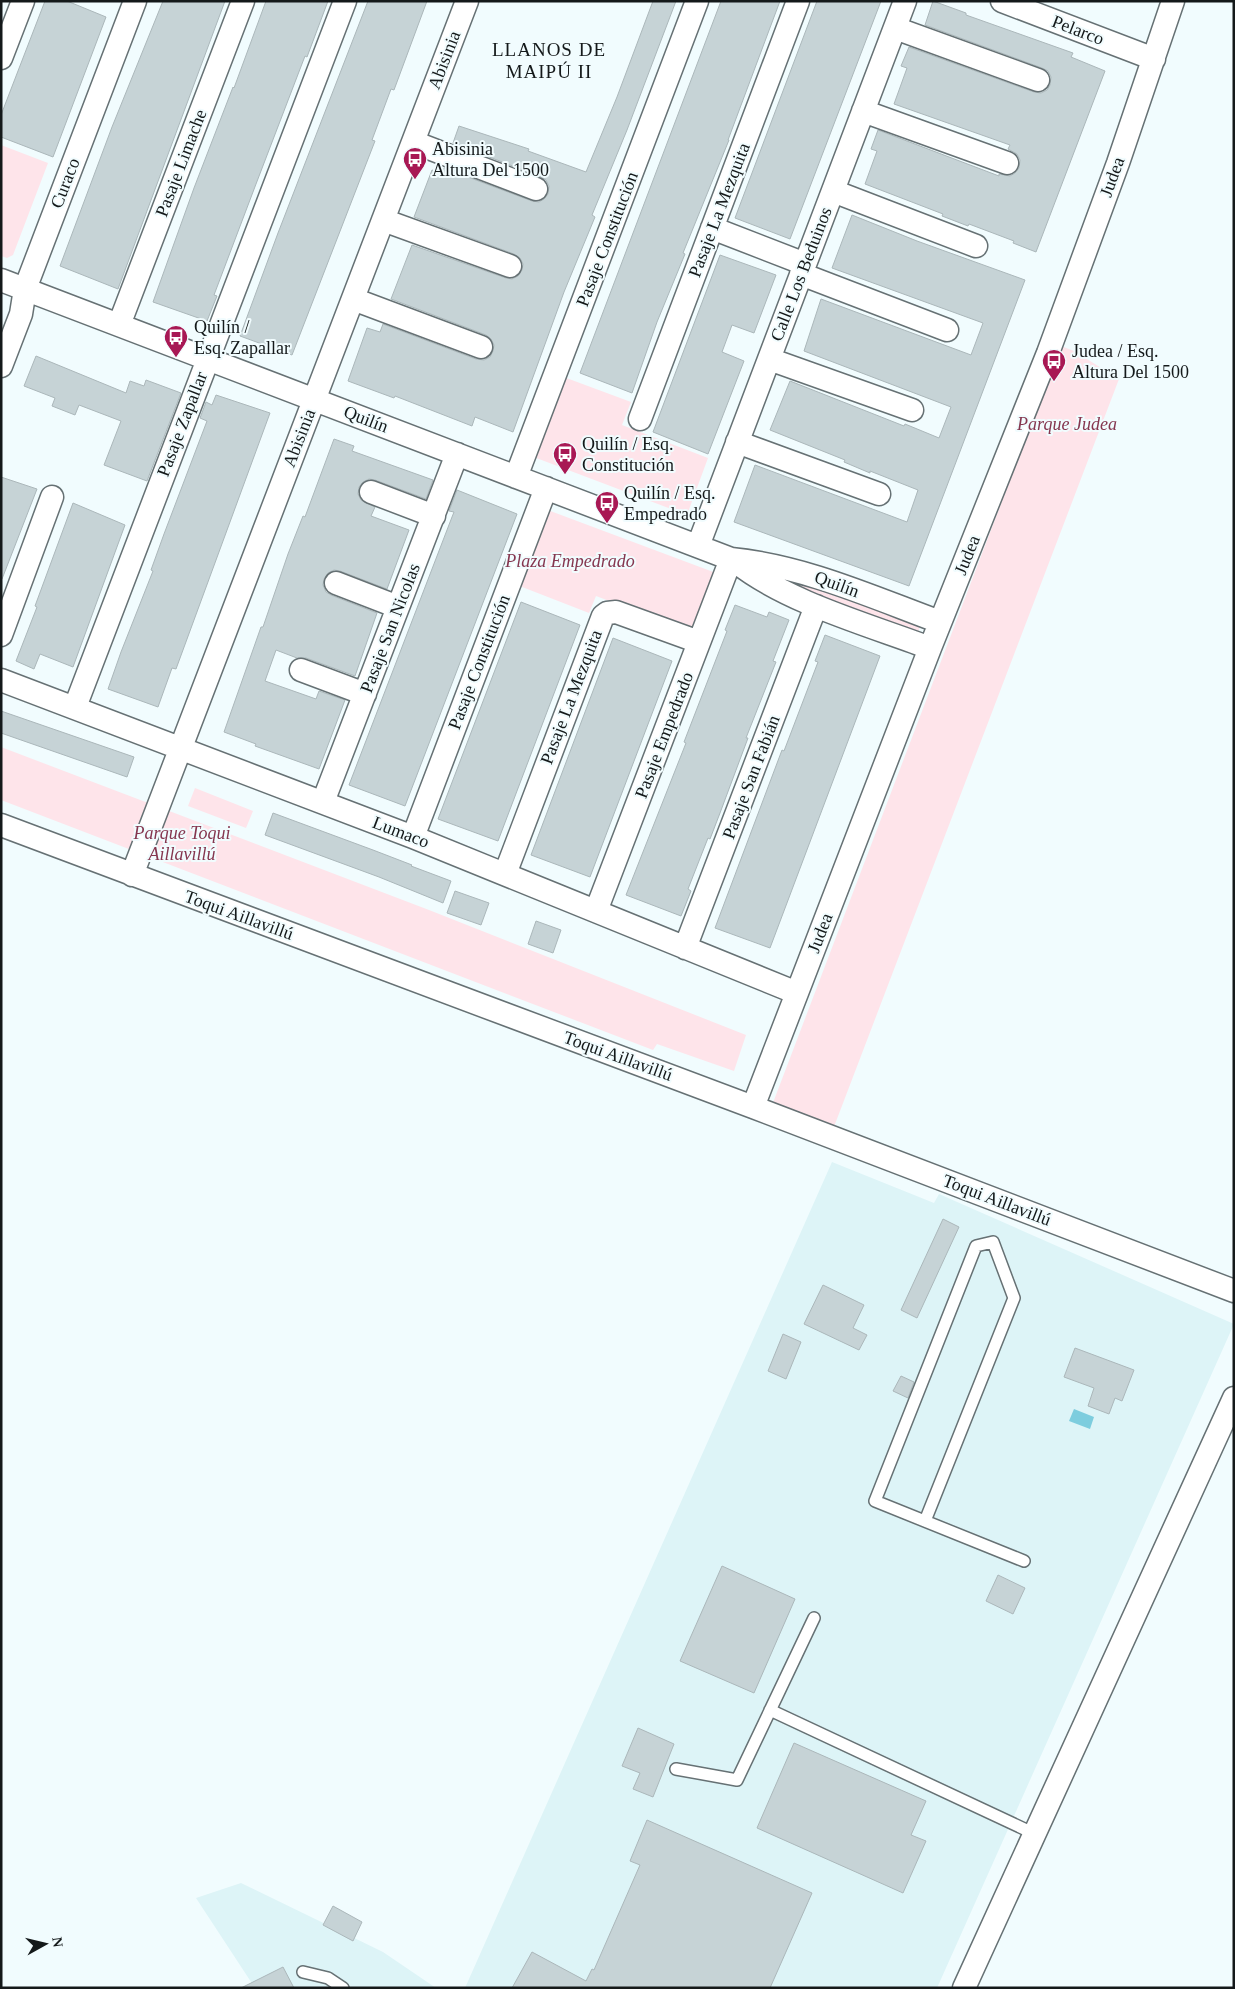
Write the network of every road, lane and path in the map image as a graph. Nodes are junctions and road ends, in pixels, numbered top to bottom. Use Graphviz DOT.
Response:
graph roads {
  1 [pos="23,1"];
  2 [pos="243,1"];
  3 [pos="345,1"];
  4 [pos="467,1"];
  5 [pos="697,1"];
  6 [pos="798,1"];
  7 [pos="905,1"];
  8 [pos="1002,1"];
  9 [pos="1173,1"];
  10 [pos="130,2"];
  11 [pos="895,28"];
  12 [pos="1,58"];
  13 [pos="1154,59"];
  14 [pos="1038,80"];
  15 [pos="863,111"];
  16 [pos="413,142"];
  17 [pos="1007,163"];
  18 [pos="536,190"];
  19 [pos="833,191"];
  20 [pos="383,220"];
  21 [pos="712,228"];
  22 [pos="976,246"];
  23 [pos="510,266"];
  24 [pos="803,269"];
  25 [pos="1,280"];
  26 [pos="25,289"];
  27 [pos="353,299"];
  28 [pos="119,325"];
  29 [pos="948,330"];
  30 [pos="481,347"];
  31 [pos="207,358"];
  32 [pos="769,359"];
  33 [pos="1,366"];
  34 [pos="314,400"];
  35 [pos="912,410"];
  36 [pos="640,419"];
  37 [pos="738,442"];
  38 [pos="457,454"];
  39 [pos="516,477"];
  40 [pos="546,488"];
  41 [pos="371,492"];
  42 [pos="879,494"];
  43 [pos="52,497"];
  44 [pos="434,516"];
  45 [pos="698,546"];
  46 [pos="731,559"];
  47 [pos="336,583"];
  48 [pos="816,606"];
  49 [pos="398,607"];
  50 [pos="940,622"];
  51 [pos="1,635"];
  52 [pos="699,642"];
  53 [pos="930,648"];
  54 [pos="301,670"];
  55 [pos="1,680"];
  56 [pos="365,694"];
  57 [pos="74,708"];
  58 [pos="181,748"];
  59 [pos="323,802"];
  60 [pos="1,825"];
  61 [pos="413,837"];
  62 [pos="505,874"];
  63 [pos="132,875"];
  64 [pos="596,911"];
  65 [pos="685,948"];
  66 [pos="797,993"];
  67 [pos="753,1107"];
  68 [pos="1234,1291"];
  69 [pos="1234,1398"];
  70 [pos="924,1521"];
  71 [pos="1024,1561"];
  72 [pos="814,1618"];
  73 [pos="770,1710"];
  74 [pos="676,1769"];
  75 [pos="1035,1834"];
  76 [pos="303,1972"];
  77 [pos="342,1988"];
  78 [pos="964,1988"];
  1 -- 12 [label="street"];
  2 -- 28 [label="street, Pasaje Limache"];
  3 -- 31 [label="street, Pasaje Zapallar"];
  4 -- 16 [label="street, Abisinia"];
  5 -- 39 [label="street, Pasaje Constitución"];
  6 -- 21 [label="street, Pasaje La Mezquita"];
  7 -- 11 [label="street, Calle Los Beduinos"];
  8 -- 13 [label="street, Pelarco"];
  9 -- 13 [label="street, Judea"];
  10 -- 26 [label="street, Curaco"];
  11 -- 14 [label="street"];
  11 -- 15 [label="street, Calle Los Beduinos"];
  13 -- 50 [label="street, Judea"];
  15 -- 17 [label="street"];
  15 -- 19 [label="street, Calle Los Beduinos"];
  16 -- 18 [label="street"];
  16 -- 20 [label="street, Abisinia"];
  19 -- 22 [label="street"];
  19 -- 24 [label="street, Calle Los Beduinos"];
  20 -- 23 [label="street"];
  20 -- 27 [label="street, Abisinia"];
  21 -- 24 [label="street"];
  21 -- 36 [label="street, Pasaje La Mezquita"];
  24 -- 29 [label="street"];
  24 -- 32 [label="street, Calle Los Beduinos"];
  25 -- 26 [label="street, Quilín"];
  26 -- 28 [label="street, Quilín"];
  26 -- 33 [label="street, Curaco"];
  27 -- 30 [label="street"];
  27 -- 34 [label="street, Abisinia"];
  28 -- 31 [label="street, Quilín"];
  31 -- 34 [label="street, Quilín"];
  31 -- 57 [label="street, Pasaje Zapallar"];
  32 -- 35 [label="street"];
  32 -- 37 [label="street, Calle Los Beduinos"];
  34 -- 38 [label="street, Quilín"];
  34 -- 58 [label="street, Abisinia"];
  37 -- 42 [label="street"];
  37 -- 45 [label="street, Calle Los Beduinos"];
  38 -- 39 [label="street, Quilín"];
  38 -- 44 [label="street, Pasaje San Nicolas"];
  39 -- 40 [label="street, Quilín"];
  40 -- 45 [label="street, Quilín"];
  40 -- 61 [label="street, Pasaje Constitución"];
  41 -- 44 [label="street"];
  43 -- 51 [label="street"];
  44 -- 49 [label="street, Pasaje San Nicolas"];
  45 -- 46 [label="street, Quilín"];
  46 -- 48 [label="street, Quilín"];
  46 -- 50 [label="street, Quilín"];
  46 -- 52 [label="street, Pasaje Empedrado"];
  47 -- 49 [label="street"];
  48 -- 53 [label="street, Quilín"];
  48 -- 65 [label="street, Pasaje San Fabián"];
  49 -- 56 [label="street, Pasaje San Nicolas"];
  50 -- 53 [label="street, Judea"];
  52 -- 62 [label="street, Pasaje La Mezquita"];
  52 -- 64 [label="street, Pasaje Empedrado"];
  53 -- 66 [label="street, Judea"];
  54 -- 56 [label="street"];
  55 -- 57 [label="street, Lumaco"];
  56 -- 59 [label="street, Pasaje San Nicolas"];
  57 -- 58 [label="street, Lumaco"];
  58 -- 59 [label="street, Lumaco"];
  58 -- 63 [label="street, Abisinia"];
  59 -- 61 [label="street, Lumaco"];
  60 -- 63 [label="street, Toqui Aillavillú"];
  61 -- 62 [label="street, Lumaco"];
  62 -- 64 [label="street, Lumaco"];
  63 -- 67 [label="street, Toqui Aillavillú"];
  64 -- 65 [label="street, Lumaco"];
  65 -- 66 [label="street, Lumaco"];
  66 -- 67 [label="street, Judea"];
  67 -- 68 [label="street, Toqui Aillavillú"];
  69 -- 75 [label="street"];
  70 -- 70 [label="lane"];
  70 -- 71 [label="lane"];
  72 -- 73 [label="lane"];
  73 -- 74 [label="lane"];
  73 -- 75 [label="lane"];
  75 -- 78 [label="street"];
  76 -- 77 [label="lane"];
}
